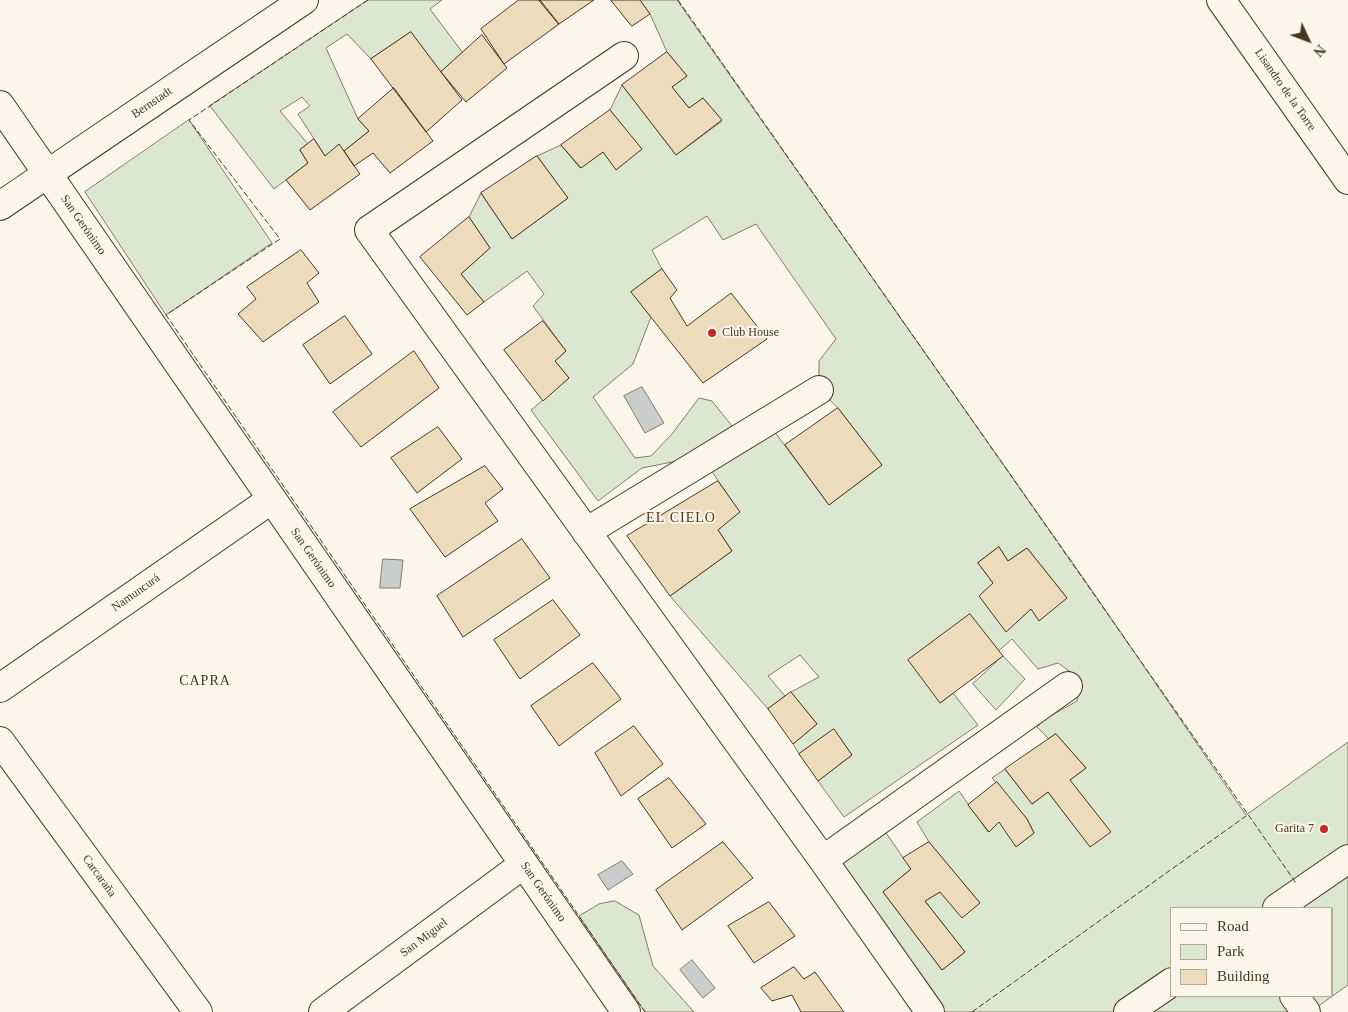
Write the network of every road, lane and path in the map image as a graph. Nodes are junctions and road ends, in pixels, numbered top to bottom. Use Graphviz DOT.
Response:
graph roads {
  1 [pos="304,0"];
  2 [pos="1221,0"];
  3 [pos="624,56"];
  4 [pos="0,105"];
  5 [pos="47,174"];
  6 [pos="1348,180"];
  7 [pos="0,206"];
  8 [pos="819,390"];
  9 [pos="272,499"];
  10 [pos="586,532"];
  11 [pos="1068,686"];
  12 [pos="0,688"];
  13 [pos="0,741"];
  14 [pos="1348,859"];
  15 [pos="823,860"];
  16 [pos="524,864"];
  17 [pos="1278,907"];
  18 [pos="1170,983"];
  19 [pos="1295,997"];
  20 [pos="198,1012"];
  21 [pos="324,1012"];
  22 [pos="626,1012"];
  23 [pos="930,1012"];
  24 [pos="1128,1012"];
  25 [pos="1306,1012"];
  1 -- 5 [label="street, Bernstadt"];
  2 -- 6 [label="street, Lisandro de la Torre"];
  3 -- 10 [label="street"];
  4 -- 5 [label="street, San Gerónimo"];
  5 -- 7 [label="street, Bernstadt"];
  5 -- 9 [label="street, San Gerónimo"];
  8 -- 10 [label="street"];
  9 -- 12 [label="street, Namuncurá"];
  9 -- 16 [label="street, San Gerónimo"];
  10 -- 15 [label="street"];
  11 -- 15 [label="street"];
  13 -- 20 [label="street, Carcaraña"];
  14 -- 17 [label="street"];
  15 -- 23 [label="street"];
  16 -- 21 [label="street, San Miguel"];
  16 -- 22 [label="street, San Gerónimo"];
  18 -- 24 [label="street"];
  19 -- 25 [label="street"];
}
